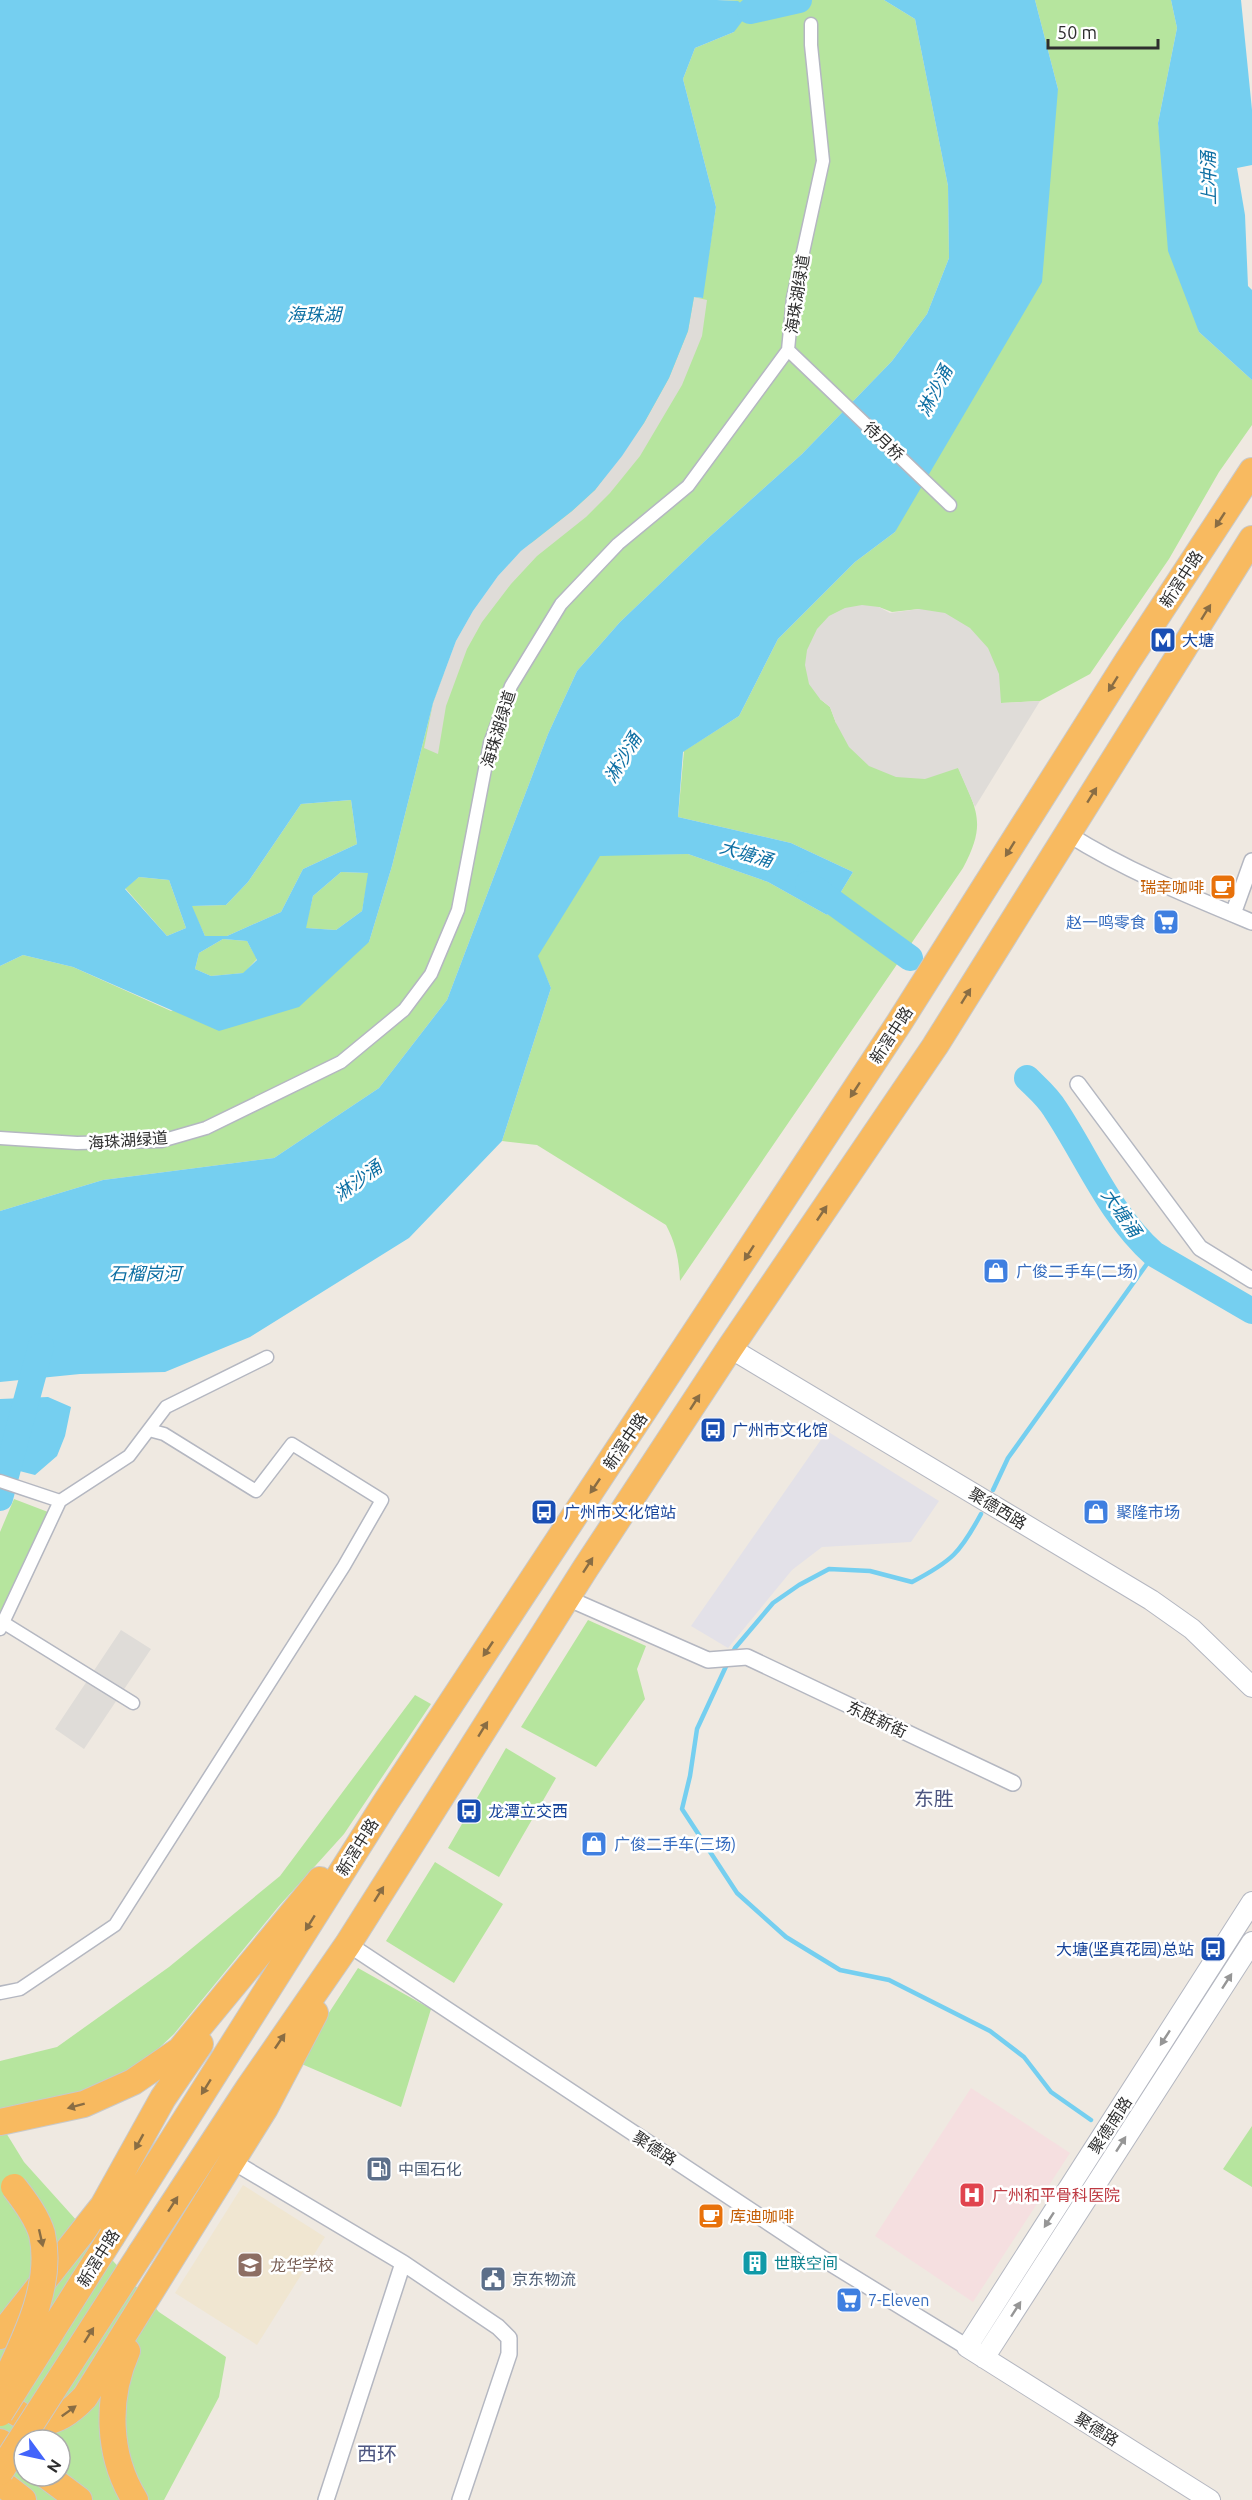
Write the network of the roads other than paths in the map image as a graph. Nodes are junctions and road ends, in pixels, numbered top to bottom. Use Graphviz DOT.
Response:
graph roads {
  1 [pos="811,24"];
  2 [pos="788,350"];
  3 [pos="1252,471"];
  4 [pos="950,505"];
  5 [pos="1252,539"];
  6 [pos="1068,834"];
  7 [pos="1252,861"];
  8 [pos="1233,914"];
  9 [pos="1252,922"];
  10 [pos="1078,1084"];
  11 [pos="0,1138"];
  12 [pos="1252,1280"];
  13 [pos="730,1348"];
  14 [pos="267,1358"];
  15 [pos="149,1430"];
  16 [pos="0,1481"];
  17 [pos="60,1501"];
  18 [pos="567,1598"];
  19 [pos="2,1626"];
  20 [pos="1252,1688"];
  21 [pos="133,1703"];
  22 [pos="1013,1784"];
  23 [pos="386,1802"];
  24 [pos="1252,1902"];
  25 [pos="275,1935"];
  26 [pos="1252,1942"];
  27 [pos="348,1944"];
  28 [pos="0,1993"];
  29 [pos="0,2122"];
  30 [pos="232,2161"];
  31 [pos="7,2181"];
  32 [pos="183,2239"];
  33 [pos="403,2263"];
  34 [pos="0,2336"];
  35 [pos="967,2347"];
  36 [pos="984,2358"];
  37 [pos="0,2392"];
  38 [pos="0,2399"];
  39 [pos="0,2413"];
  40 [pos="0,2472"];
  41 [pos="0,2483"];
  42 [pos="63,2488"];
  43 [pos="21,2500"];
  44 [pos="80,2500"];
  45 [pos="135,2500"];
  46 [pos="326,2500"];
  47 [pos="460,2500"];
  48 [pos="1210,2500"];
  1 -- 2 [label="street, 海珠湖绿道"];
  2 -- 4 [label="street, 待月桥"];
  2 -- 11 [label="street, 海珠湖绿道"];
  3 -- 23 [label="highway, 新滘中路, one-way"];
  6 -- 5 [label="highway, 新滘中路, one-way"];
  6 -- 8 [label="street"];
  13 -- 6 [label="highway, 新滘中路, one-way"];
  7 -- 8 [label="street"];
  8 -- 9 [label="street"];
  10 -- 12 [label="street"];
  18 -- 13 [label="highway, 新滘中路, one-way"];
  13 -- 20 [label="street, 聚德西路"];
  14 -- 15 [label="street"];
  15 -- 17 [label="street"];
  15 -- 28 [label="street"];
  16 -- 17 [label="street"];
  17 -- 19 [label="street"];
  18 -- 22 [label="street, 东胜新街"];
  27 -- 18 [label="highway, 新滘中路, one-way"];
  19 -- 21 [label="street"];
  23 -- 25 [label="highway"];
  23 -- 39 [label="highway, 新滘中路, one-way, bridge"];
  24 -- 35 [label="street, 聚德南路, one-way"];
  25 -- 29 [label="highway, one-way"];
  25 -- 34 [label="highway, one-way"];
  36 -- 26 [label="street, 聚德南路, one-way"];
  27 -- 30 [label="highway"];
  27 -- 35 [label="street, 聚德路"];
  40 -- 27 [label="highway, 新滘中路, one-way, bridge"];
  30 -- 32 [label="highway"];
  30 -- 33 [label="street"];
  31 -- 37 [label="highway, one-way, bridge"];
  38 -- 32 [label="highway, one-way"];
  32 -- 45 [label="highway"];
  33 -- 46 [label="street"];
  33 -- 47 [label="street"];
  35 -- 36 [label="street, 聚德路"];
  36 -- 48 [label="street, 聚德路"];
  41 -- 43 [label="highway"];
  42 -- 44 [label="highway"];
}
